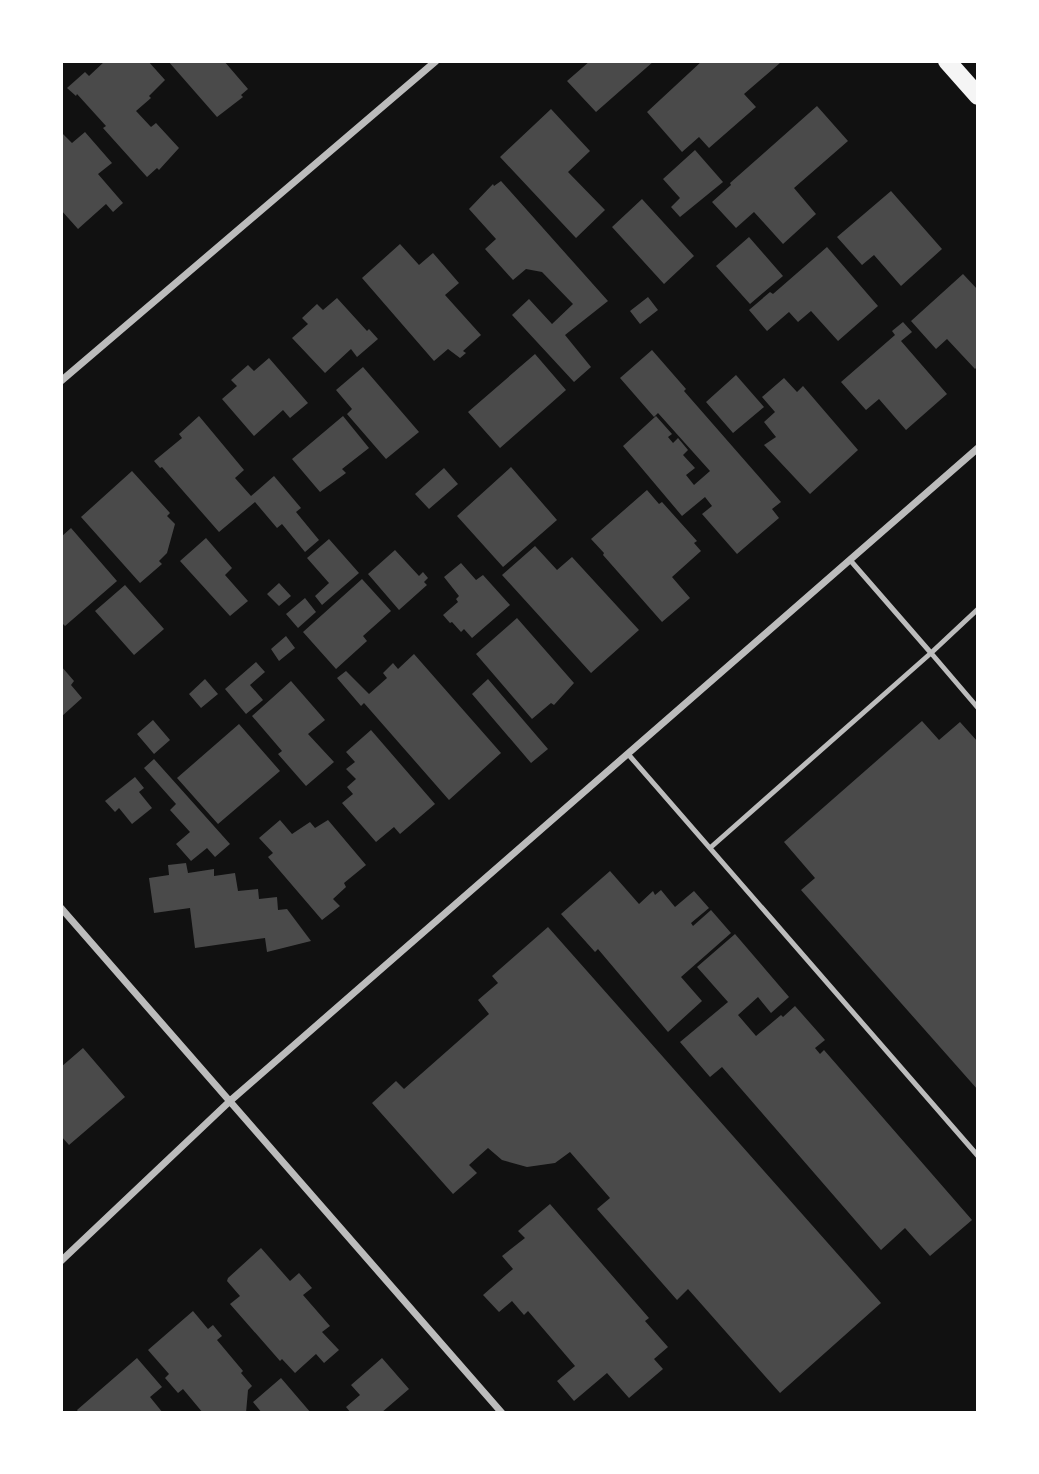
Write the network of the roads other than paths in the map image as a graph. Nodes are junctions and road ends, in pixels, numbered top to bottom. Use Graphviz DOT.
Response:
graph roads {
  1 [pos="436,61"];
  2 [pos="947,61"];
  3 [pos="978,96"];
  4 [pos="61,381"];
  5 [pos="978,449"];
  6 [pos="850,560"];
  7 [pos="978,609"];
  8 [pos="931,653"];
  9 [pos="978,708"];
  10 [pos="628,754"];
  11 [pos="710,849"];
  12 [pos="61,908"];
  13 [pos="230,1101"];
  14 [pos="978,1156"];
  15 [pos="61,1261"];
  16 [pos="502,1413"];
  1 -- 4 [label="street"];
  2 -- 3 [label="main road"];
  5 -- 6 [label="street"];
  6 -- 8 [label="lane"];
  6 -- 10 [label="street"];
  7 -- 8 [label="lane"];
  8 -- 9 [label="lane"];
  8 -- 11 [label="lane"];
  10 -- 11 [label="lane"];
  10 -- 13 [label="street"];
  11 -- 14 [label="lane"];
  12 -- 13 [label="street"];
  13 -- 15 [label="street"];
  13 -- 16 [label="street"];
}
